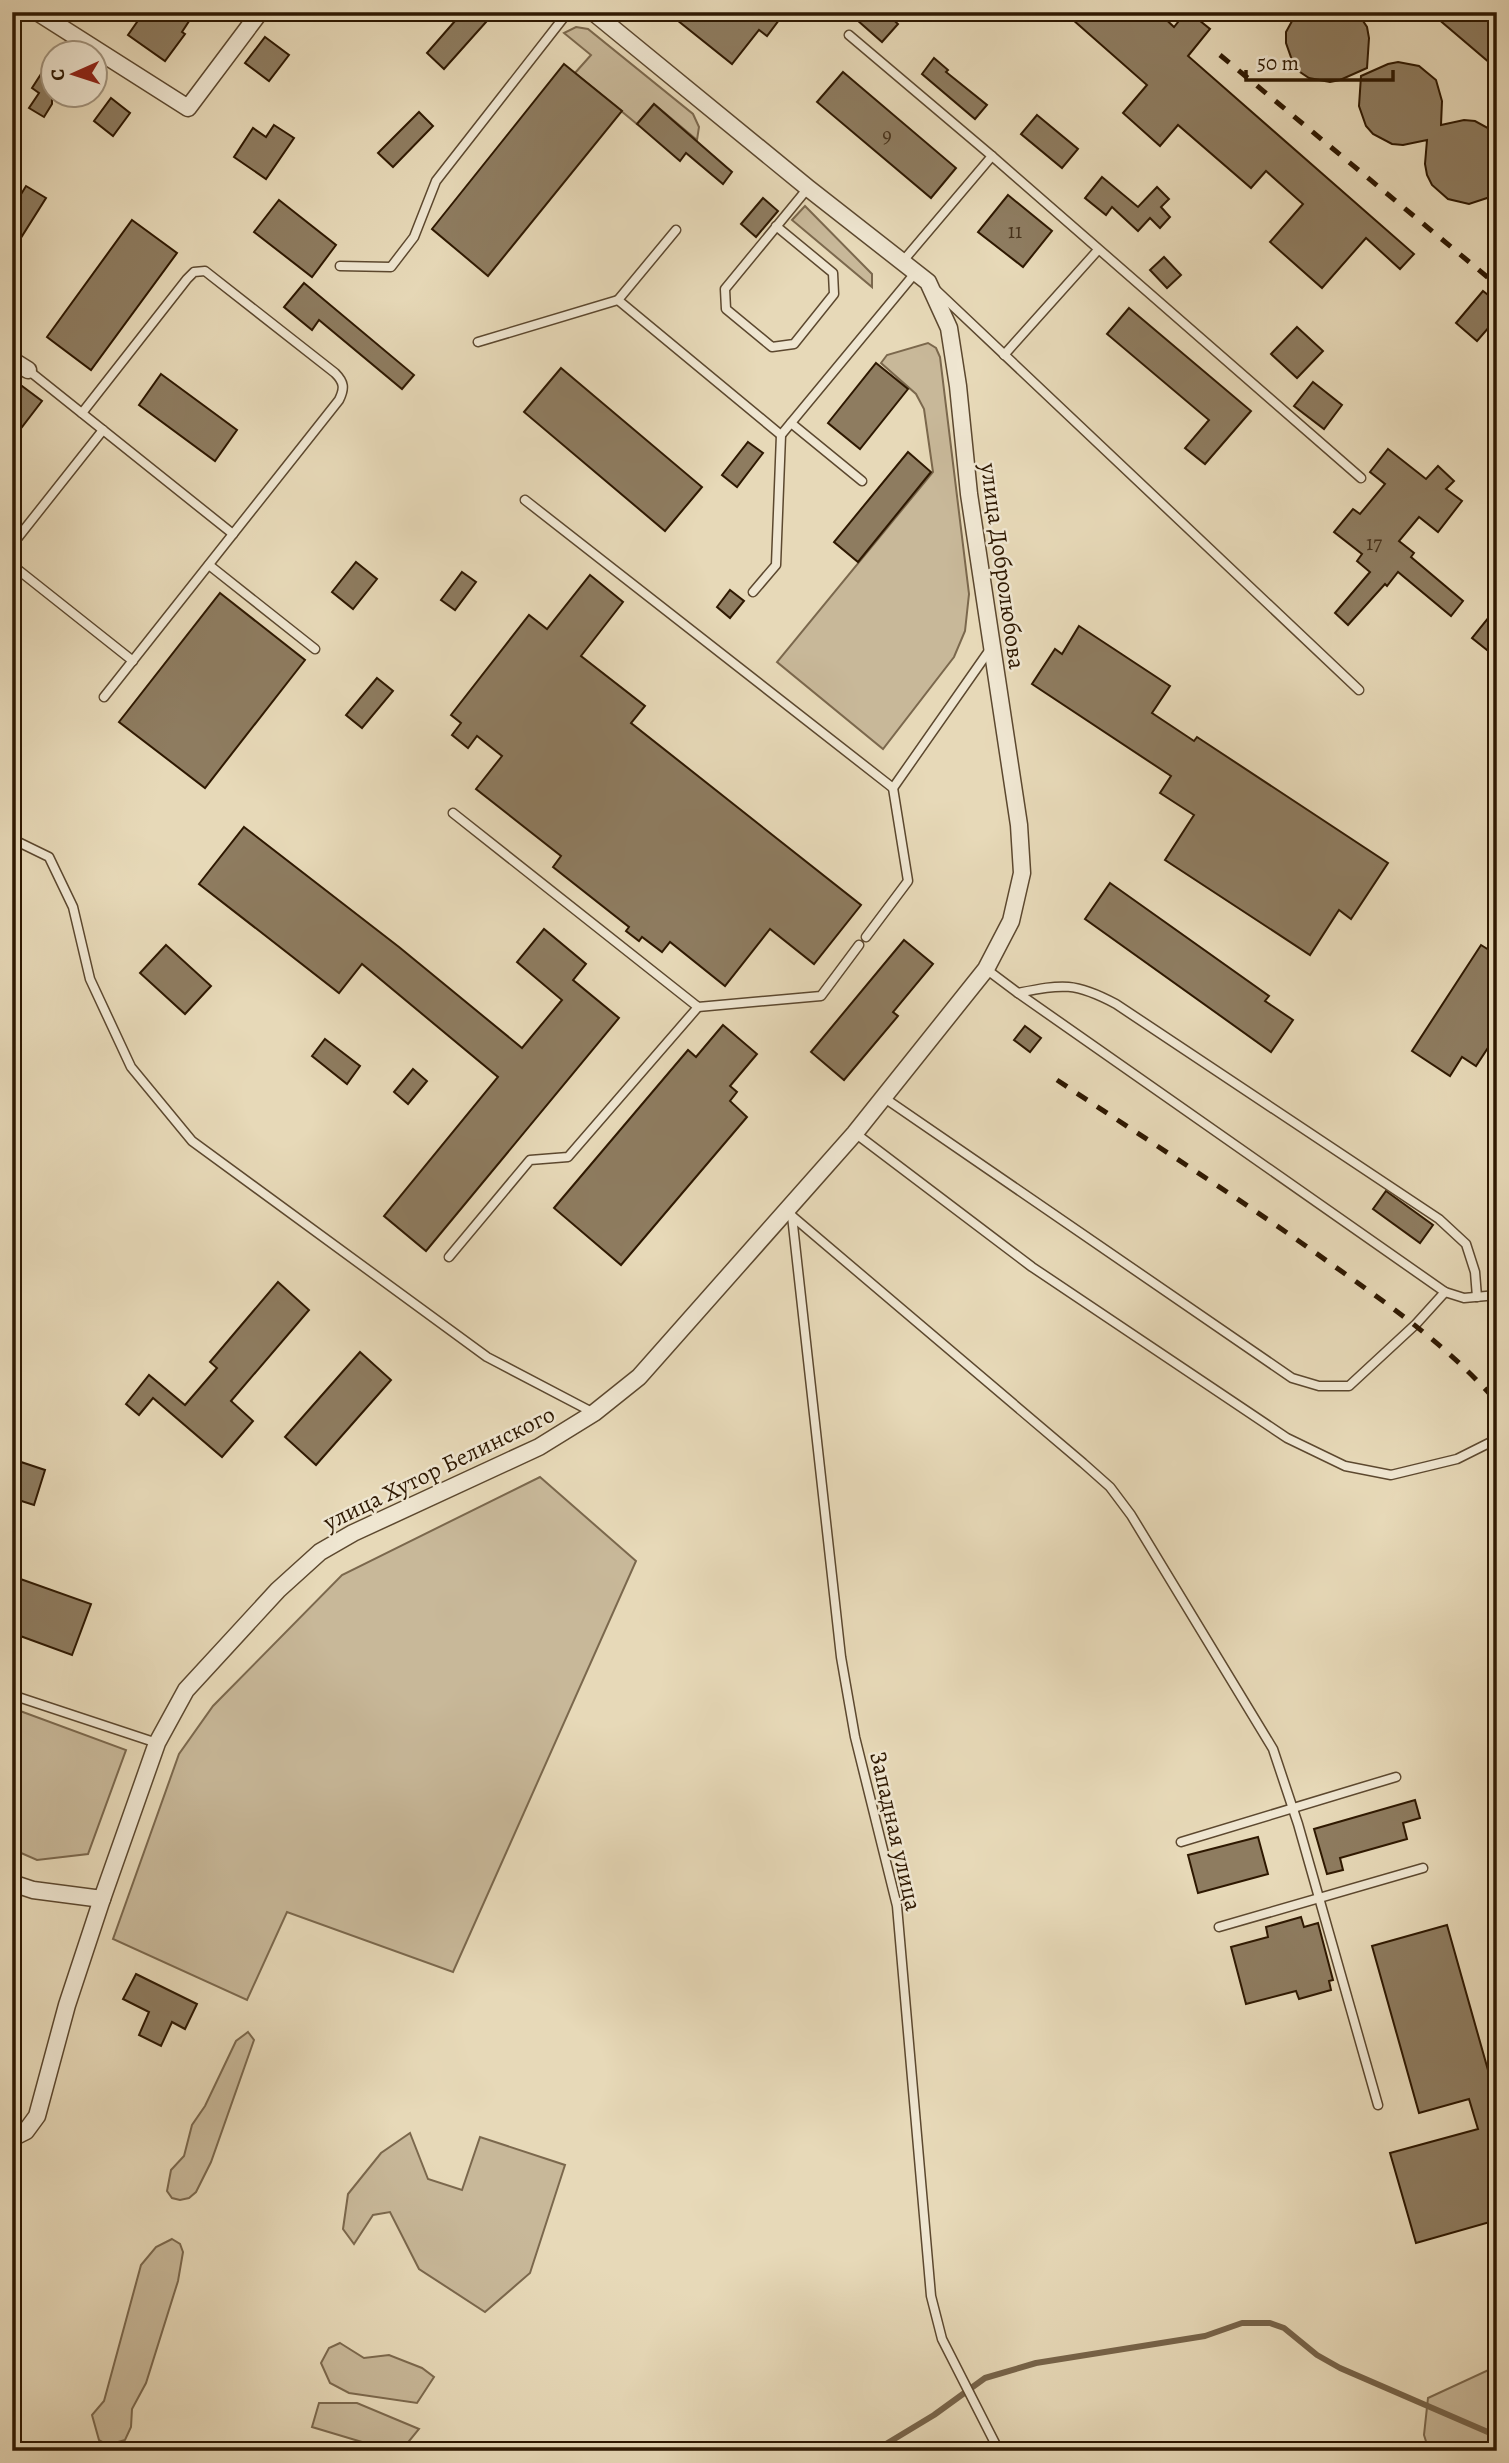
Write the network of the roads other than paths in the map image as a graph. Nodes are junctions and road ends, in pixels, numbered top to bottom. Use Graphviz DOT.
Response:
graph roads {
  1 [pos="37,12"];
  2 [pos="260,12"];
  3 [pos="568,12"];
  4 [pos="593,12"];
  5 [pos="849,35"];
  6 [pos="992,156"];
  7 [pos="808,188"];
  8 [pos="776,226"];
  9 [pos="676,230"];
  10 [pos="1098,250"];
  11 [pos="340,266"];
  12 [pos="915,272"];
  13 [pos="618,300"];
  14 [pos="478,342"];
  15 [pos="1004,355"];
  16 [pos="12,360"];
  17 [pos="28,370"];
  18 [pos="82,413"];
  19 [pos="791,423"];
  20 [pos="103,430"];
  21 [pos="781,435"];
  22 [pos="1361,478"];
  23 [pos="862,481"];
  24 [pos="525,500"];
  25 [pos="233,534"];
  26 [pos="12,545"];
  27 [pos="12,565"];
  28 [pos="209,565"];
  29 [pos="753,592"];
  30 [pos="991,648"];
  31 [pos="314,649"];
  32 [pos="133,661"];
  33 [pos="1359,690"];
  34 [pos="104,697"];
  35 [pos="893,788"];
  36 [pos="453,813"];
  37 [pos="12,839"];
  38 [pos="866,937"];
  39 [pos="859,945"];
  40 [pos="986,969"];
  41 [pos="1018,993"];
  42 [pos="698,1007"];
  43 [pos="883,1097"];
  44 [pos="855,1133"];
  45 [pos="789,1213"];
  46 [pos="449,1257"];
  47 [pos="1444,1292"];
  48 [pos="1497,1295"];
  49 [pos="1477,1297"];
  50 [pos="594,1413"];
  51 [pos="1497,1439"];
  52 [pos="12,1695"];
  53 [pos="157,1743"];
  54 [pos="1396,1777"];
  55 [pos="1293,1808"];
  56 [pos="1181,1842"];
  57 [pos="1423,1868"];
  58 [pos="12,1883"];
  59 [pos="1319,1898"];
  60 [pos="102,1899"];
  61 [pos="1219,1927"];
  62 [pos="1378,2105"];
  63 [pos="12,2138"];
  64 [pos="999,2451"];
  1 -- 2 [label="street"];
  3 -- 11 [label="lane"];
  4 -- 7 [label="street, улица Добролюбова"];
  5 -- 6 [label="lane"];
  6 -- 10 [label="lane"];
  6 -- 12 [label="lane"];
  7 -- 8 [label="lane"];
  7 -- 12 [label="street, улица Добролюбова"];
  8 -- 8 [label="lane"];
  9 -- 13 [label="lane"];
  10 -- 15 [label="lane"];
  10 -- 22 [label="lane"];
  12 -- 15 [label="lane"];
  12 -- 19 [label="lane"];
  12 -- 30 [label="street, улица Добролюбова"];
  13 -- 14 [label="lane"];
  13 -- 21 [label="lane"];
  15 -- 33 [label="lane"];
  16 -- 17 [label="street"];
  17 -- 18 [label="lane"];
  18 -- 20 [label="lane"];
  18 -- 25 [label="lane"];
  19 -- 21 [label="lane"];
  19 -- 23 [label="lane"];
  20 -- 25 [label="lane"];
  20 -- 26 [label="lane"];
  21 -- 29 [label="lane"];
  24 -- 35 [label="lane"];
  25 -- 28 [label="lane"];
  27 -- 32 [label="lane"];
  28 -- 31 [label="lane"];
  28 -- 32 [label="lane"];
  30 -- 35 [label="lane"];
  30 -- 40 [label="street, улица Добролюбова"];
  32 -- 34 [label="lane"];
  35 -- 38 [label="lane"];
  36 -- 42 [label="lane"];
  37 -- 50 [label="lane"];
  39 -- 42 [label="lane"];
  40 -- 41 [label="lane"];
  40 -- 43 [label="street, улица Добролюбова"];
  41 -- 47 [label="lane"];
  41 -- 49 [label="lane"];
  42 -- 46 [label="lane"];
  43 -- 44 [label="street, улица Добролюбова"];
  43 -- 47 [label="lane"];
  44 -- 45 [label="street, улица Добролюбова"];
  44 -- 51 [label="lane"];
  45 -- 50 [label="street, улица Хутор Белинского"];
  45 -- 55 [label="lane"];
  45 -- 64 [label="lane, Западная улица"];
  47 -- 49 [label="lane"];
  48 -- 49 [label="lane"];
  50 -- 53 [label="street, улица Хутор Белинского"];
  52 -- 53 [label="lane"];
  53 -- 60 [label="street, улица Хутор Белинского"];
  54 -- 55 [label="lane"];
  55 -- 56 [label="lane"];
  55 -- 59 [label="lane"];
  57 -- 59 [label="lane"];
  58 -- 60 [label="street"];
  59 -- 61 [label="lane"];
  59 -- 62 [label="lane"];
  60 -- 63 [label="street, улица Хутор Белинского"];
}
